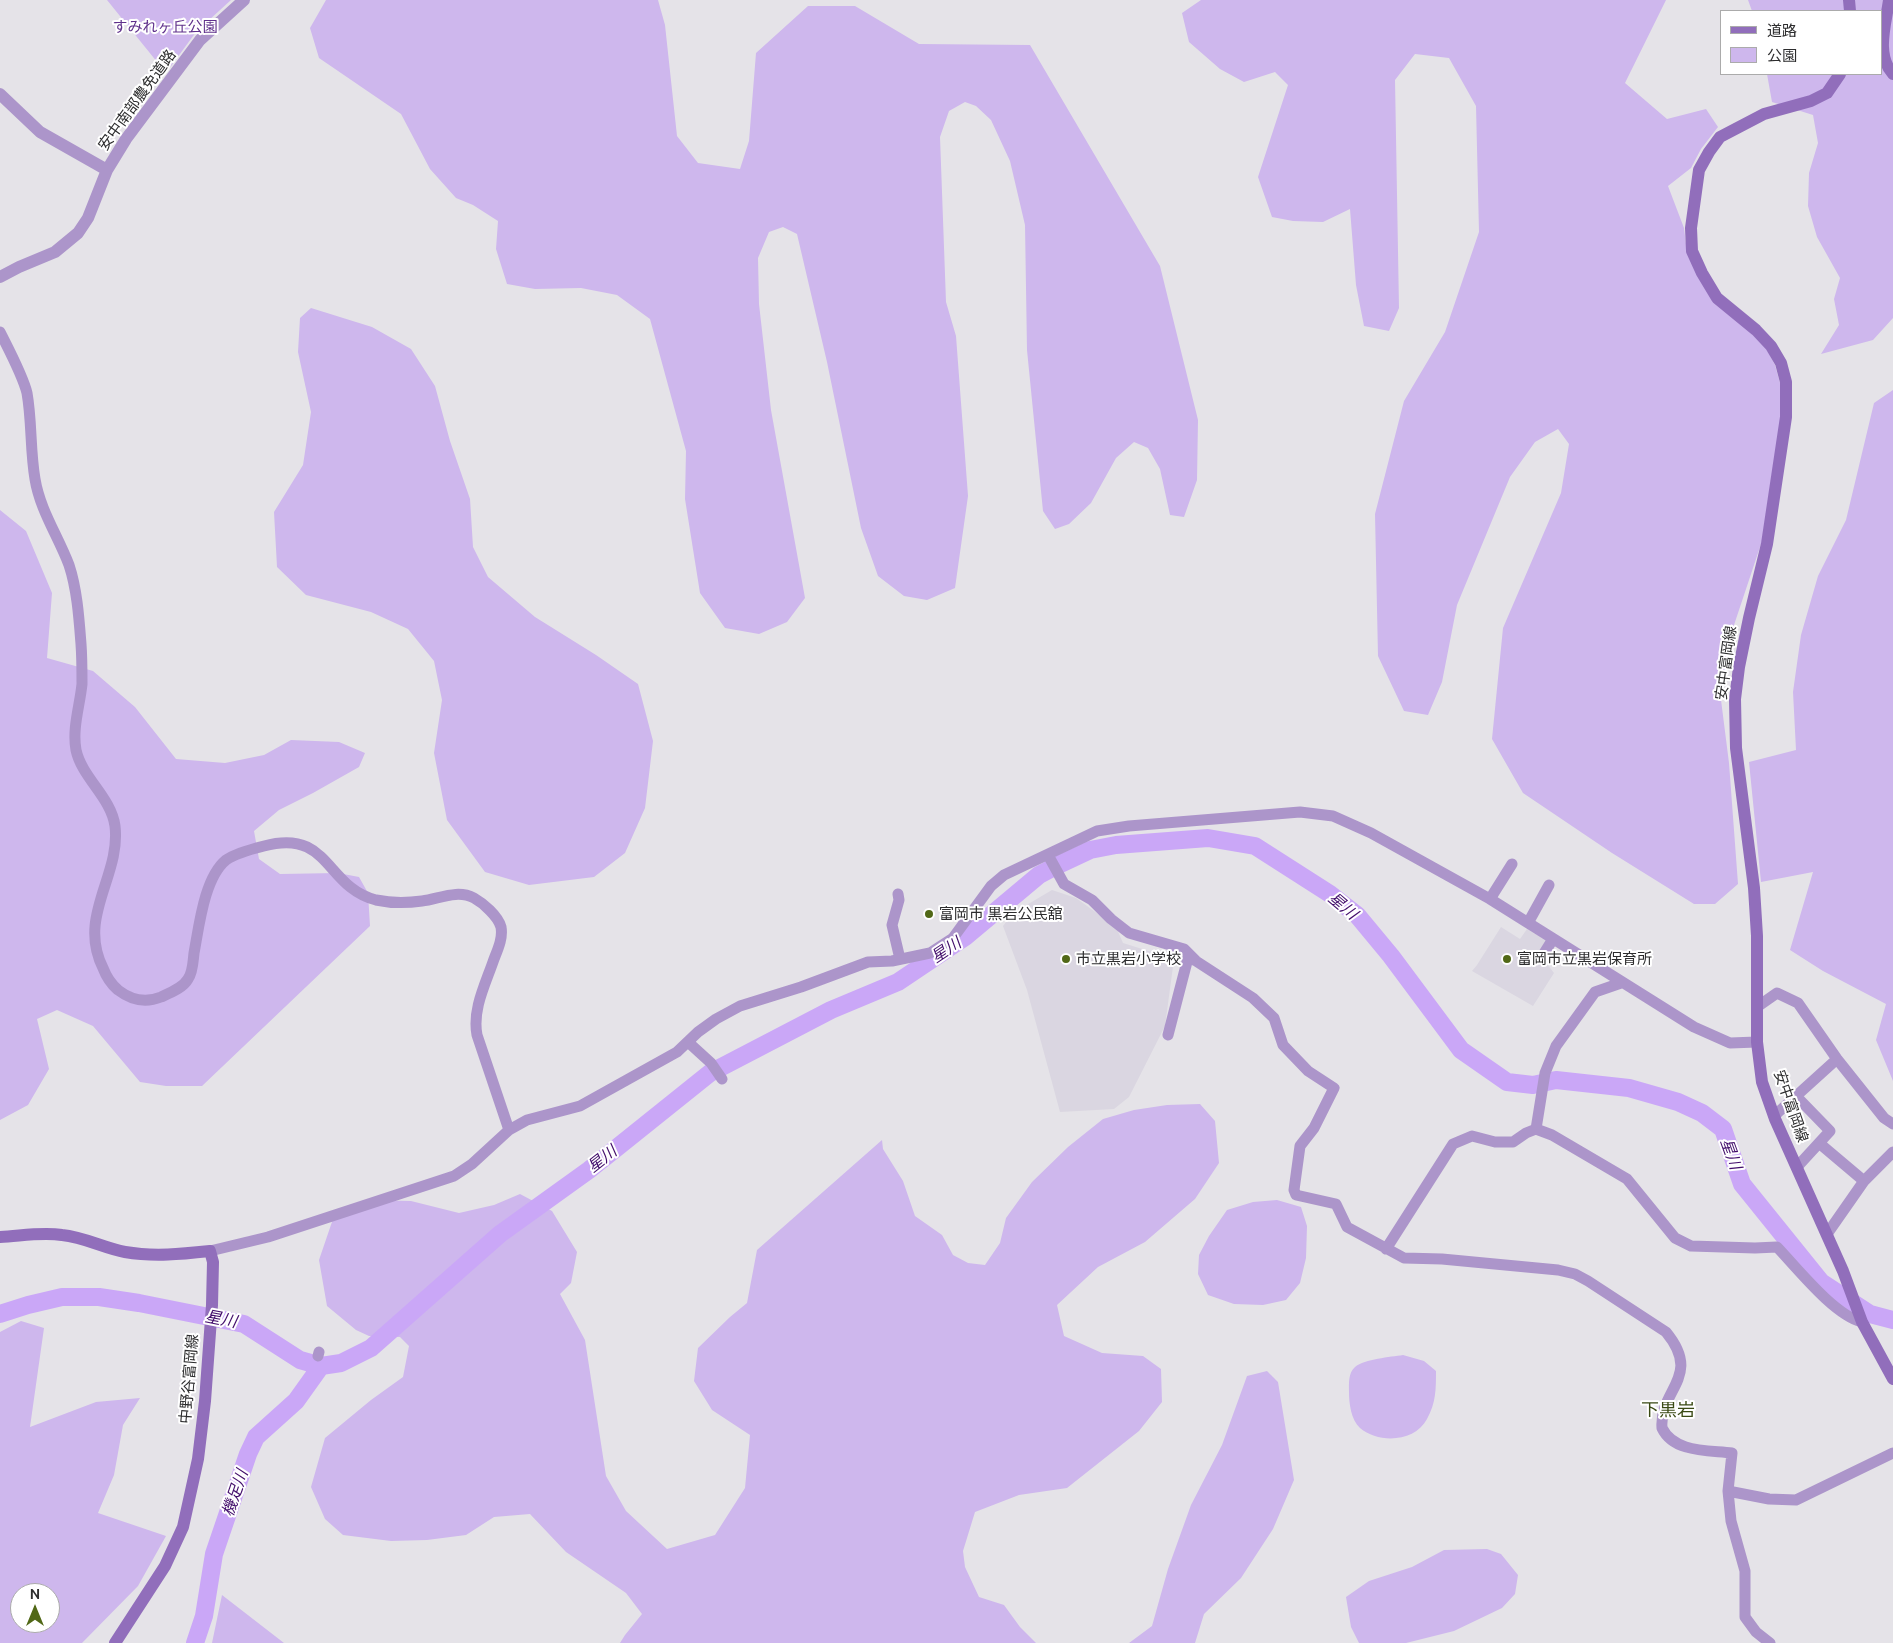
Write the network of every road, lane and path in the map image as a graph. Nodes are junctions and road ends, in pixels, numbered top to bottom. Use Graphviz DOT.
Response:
graph roads {
  1 [pos="244,0"];
  2 [pos="1889,0"];
  3 [pos="1893,74"];
  4 [pos="1839,75"];
  5 [pos="0,94"];
  6 [pos="107,170"];
  7 [pos="0,277"];
  8 [pos="0,332"];
  9 [pos="1048,857"];
  10 [pos="1512,864"];
  11 [pos="1549,886"];
  12 [pos="898,894"];
  13 [pos="1490,899"];
  14 [pos="1528,923"];
  15 [pos="1553,939"];
  16 [pos="1189,954"];
  17 [pos="1543,955"];
  18 [pos="900,959"];
  19 [pos="1621,982"];
  20 [pos="1757,1007"];
  21 [pos="1168,1036"];
  22 [pos="688,1042"];
  23 [pos="1757,1042"];
  24 [pos="1837,1059"];
  25 [pos="722,1079"];
  26 [pos="1796,1096"];
  27 [pos="1774,1116"];
  28 [pos="1893,1124"];
  29 [pos="1536,1129"];
  30 [pos="509,1130"];
  31 [pos="1819,1143"];
  32 [pos="1893,1152"];
  33 [pos="1796,1167"];
  34 [pos="1864,1181"];
  35 [pos="1827,1234"];
  36 [pos="0,1237"];
  37 [pos="1386,1249"];
  38 [pos="210,1251"];
  39 [pos="1861,1320"];
  40 [pos="1893,1379"];
  41 [pos="1893,1453"];
  42 [pos="1728,1491"];
  43 [pos="115,1643"];
  44 [pos="1770,1643"];
  1 -- 6 [label="street, 安中南部農免道路"];
  2 -- 3 [label="main road"];
  4 -- 20 [label="main road, 安中富岡線"];
  5 -- 6 [label="street"];
  6 -- 7 [label="street, 安中南部農免道路"];
  8 -- 30 [label="street"];
  9 -- 13 [label="street"];
  9 -- 16 [label="street"];
  9 -- 18 [label="street"];
  10 -- 13 [label="street"];
  11 -- 14 [label="street"];
  12 -- 18 [label="street"];
  13 -- 14 [label="street"];
  14 -- 15 [label="street"];
  15 -- 17 [label="street"];
  15 -- 19 [label="street"];
  16 -- 21 [label="street"];
  16 -- 37 [label="street"];
  18 -- 22 [label="street"];
  19 -- 23 [label="street"];
  19 -- 29 [label="street"];
  20 -- 23 [label="main road, 安中富岡線"];
  20 -- 24 [label="street"];
  22 -- 25 [label="street"];
  22 -- 30 [label="street"];
  23 -- 27 [label="main road, 安中富岡線"];
  24 -- 26 [label="street"];
  24 -- 28 [label="street"];
  26 -- 27 [label="street"];
  26 -- 31 [label="street"];
  27 -- 33 [label="main road, 安中富岡線"];
  29 -- 37 [label="street"];
  29 -- 39 [label="street"];
  30 -- 38 [label="street"];
  31 -- 33 [label="street"];
  31 -- 34 [label="street"];
  32 -- 34 [label="street"];
  33 -- 35 [label="main road, 安中富岡線"];
  34 -- 35 [label="street"];
  35 -- 39 [label="main road, 安中富岡線"];
  36 -- 38 [label="main road"];
  37 -- 42 [label="street"];
  38 -- 43 [label="main road, 中野谷富岡線"];
  39 -- 40 [label="main road, 安中富岡線"];
  41 -- 42 [label="street"];
  42 -- 44 [label="street"];
}
